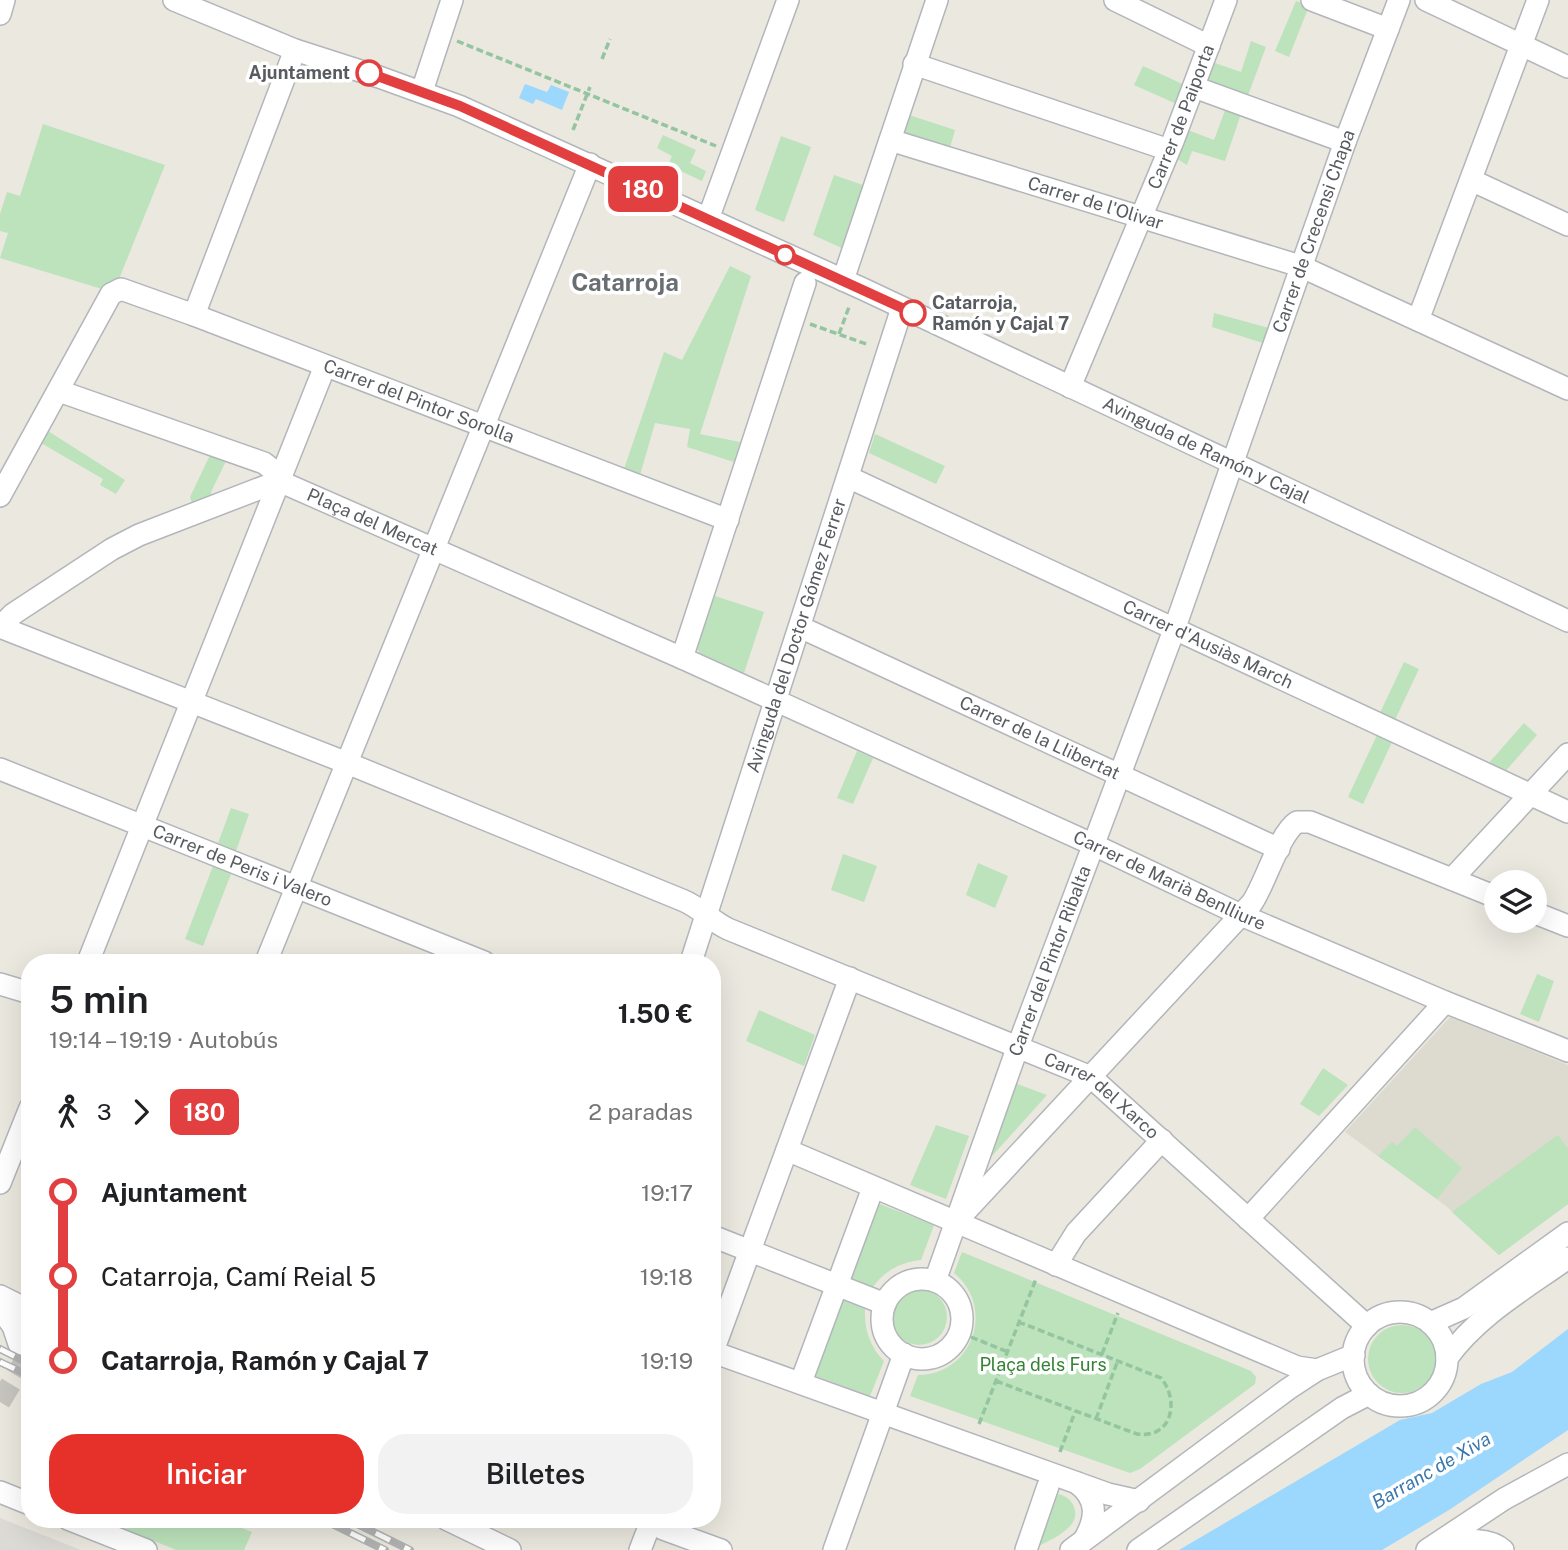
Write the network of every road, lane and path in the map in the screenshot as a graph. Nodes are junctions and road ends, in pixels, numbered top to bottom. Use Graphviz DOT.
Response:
graph roads {
  1 [pos="5,0"];
  2 [pos="174,0"];
  3 [pos="452,0"];
  4 [pos="788,0"];
  5 [pos="937,0"];
  6 [pos="1115,0"];
  7 [pos="1226,0"];
  8 [pos="1312,0"];
  9 [pos="1399,0"];
  10 [pos="1426,0"];
  11 [pos="1538,0"];
  12 [pos="0,14"];
  13 [pos="1388,29"];
  14 [pos="451,39"];
  15 [pos="610,39"];
  16 [pos="1521,45"];
  17 [pos="1209,46"];
  18 [pos="295,50"];
  19 [pos="602,59"];
  20 [pos="914,64"];
  21 [pos="1568,67"];
  22 [pos="590,87"];
  23 [pos="1194,87"];
  24 [pos="422,91"];
  25 [pos="587,94"];
  26 [pos="573,130"];
  27 [pos="890,140"];
  28 [pos="1345,142"];
  29 [pos="725,150"];
  30 [pos="1169,150"];
  31 [pos="590,164"];
  32 [pos="1471,180"];
  33 [pos="1142,217"];
  34 [pos="708,219"];
  35 [pos="1568,225"];
  36 [pos="1300,266"];
  37 [pos="843,280"];
  38 [pos="805,284"];
  39 [pos="849,307"];
  40 [pos="902,308"];
  41 [pos="194,315"];
  42 [pos="1418,320"];
  43 [pos="804,322"];
  44 [pos="839,334"];
  45 [pos="874,347"];
  46 [pos="325,366"];
  47 [pos="1070,387"];
  48 [pos="1568,389"];
  49 [pos="60,391"];
  50 [pos="484,426"];
  51 [pos="1232,463"];
  52 [pos="848,477"];
  53 [pos="279,481"];
  54 [pos="0,496"];
  55 [pos="728,520"];
  56 [pos="434,547"];
  57 [pos="1568,621"];
  58 [pos="0,627"];
  59 [pos="800,627"];
  60 [pos="1174,630"];
  61 [pos="682,658"];
  62 [pos="776,702"];
  63 [pos="192,703"];
  64 [pos="1568,754"];
  65 [pos="346,763"];
  66 [pos="0,769"];
  67 [pos="1120,776"];
  68 [pos="1530,794"];
  69 [pos="1568,812"];
  70 [pos="142,827"];
  71 [pos="1094,845"];
  72 [pos="1279,849"];
  73 [pos="1452,879"];
  74 [pos="297,887"];
  75 [pos="1484,892"];
  76 [pos="707,915"];
  77 [pos="1241,915"];
  78 [pos="1547,918"];
  79 [pos="1568,926"];
  80 [pos="91,954"];
  81 [pos="269,954"];
  82 [pos="464,954"];
  83 [pos="694,954"];
  84 [pos="850,978"];
  85 [pos="0,984"];
  86 [pos="21,990"];
  87 [pos="1445,1002"];
  88 [pos="1018,1046"];
  89 [pos="1568,1051"];
  90 [pos="1091,1077"];
  91 [pos="21,1131"];
  92 [pos="1162,1140"];
  93 [pos="787,1150"];
  94 [pos="0,1184"];
  95 [pos="870,1196"];
  96 [pos="1248,1219"];
  97 [pos="956,1222"];
  98 [pos="1568,1233"];
  99 [pos="721,1240"];
  100 [pos="750,1251"];
  101 [pos="1568,1258"];
  102 [pos="1056,1265"];
  103 [pos="1037,1279"];
  104 [pos="935,1281"];
  105 [pos="885,1304"];
  106 [pos="2,1308"];
  107 [pos="21,1310"];
  108 [pos="1118,1312"];
  109 [pos="1019,1322"];
  110 [pos="1430,1323"];
  111 [pos="1367,1326"];
  112 [pos="721,1331"];
  113 [pos="21,1333"];
  114 [pos="971,1338"];
  115 [pos="1008,1352"];
  116 [pos="904,1354"];
  117 [pos="1102,1354"];
  118 [pos="721,1356"];
  119 [pos="1447,1358"];
  120 [pos="1277,1359"];
  121 [pos="1118,1360"];
  122 [pos="1355,1364"];
  123 [pos="1317,1370"];
  124 [pos="804,1374"];
  125 [pos="996,1381"];
  126 [pos="1288,1389"];
  127 [pos="1369,1394"];
  128 [pos="1076,1411"];
  129 [pos="883,1413"];
  130 [pos="1327,1418"];
  131 [pos="1096,1419"];
  132 [pos="979,1424"];
  133 [pos="1060,1452"];
  134 [pos="1568,1464"];
  135 [pos="1073,1480"];
  136 [pos="1048,1486"];
  137 [pos="0,1492"];
  138 [pos="1504,1499"];
  139 [pos="21,1500"];
  140 [pos="1139,1501"];
  141 [pos="91,1528"];
  142 [pos="479,1528"];
  143 [pos="654,1528"];
  144 [pos="667,1528"];
  145 [pos="1077,1546"];
  146 [pos="1432,1547"];
  147 [pos="1500,1548"];
  148 [pos="146,1550"];
  149 [pos="510,1550"];
  150 [pos="640,1550"];
  151 [pos="722,1550"];
  152 [pos="834,1550"];
  153 [pos="1026,1550"];
  154 [pos="1138,1550"];
  1 -- 12 [label="street"];
  2 -- 18 [label="street, Avinguda de Ramón y Cajal"];
  3 -- 24 [label="street"];
  4 -- 34 [label="street"];
  5 -- 20 [label="street"];
  6 -- 17 [label="street"];
  7 -- 17 [label="street, Carrer de Paiporta"];
  8 -- 13 [label="street"];
  9 -- 13 [label="street, Carrer de Crecensi Chapa"];
  10 -- 16 [label="street"];
  11 -- 16 [label="street"];
  13 -- 28 [label="street, Carrer de Crecensi Chapa"];
  14 -- 25 [label="path"];
  15 -- 19 [label="path"];
  16 -- 21 [label="street"];
  16 -- 32 [label="street"];
  17 -- 23 [label="street, Carrer de Paiporta"];
  18 -- 24 [label="street, Avinguda de Ramón y Cajal"];
  18 -- 41 [label="street"];
  20 -- 27 [label="street"];
  20 -- 30 [label="street"];
  22 -- 25 [label="path"];
  23 -- 28 [label="street"];
  23 -- 30 [label="street, Carrer de Paiporta"];
  24 -- 31 [label="street, Avinguda de Ramón y Cajal"];
  25 -- 26 [label="path"];
  25 -- 29 [label="path"];
  27 -- 33 [label="street, Carrer de l'Olivar"];
  27 -- 37 [label="street"];
  28 -- 36 [label="street, Carrer de Crecensi Chapa"];
  30 -- 33 [label="street, Carrer de Paiporta"];
  31 -- 34 [label="street, Avinguda de Ramón y Cajal"];
  31 -- 50 [label="street"];
  32 -- 35 [label="street"];
  32 -- 42 [label="street"];
  33 -- 36 [label="street, Carrer de l'Olivar"];
  33 -- 47 [label="street, Carrer de Paiporta"];
  34 -- 37 [label="street, Avinguda de Ramón y Cajal"];
  36 -- 42 [label="street, Carrer de l'Olivar"];
  36 -- 51 [label="street, Carrer de Crecensi Chapa"];
  37 -- 40 [label="street, Avinguda de Ramón y Cajal"];
  38 -- 55 [label="street"];
  39 -- 44 [label="path"];
  40 -- 47 [label="street, Avinguda de Ramón y Cajal"];
  40 -- 52 [label="street, Avinguda del Doctor Gómez Ferrer"];
  41 -- 46 [label="street, Carrer del Pintor Sorolla"];
  41 -- 49 [label="street, Carrer del Pintor Sorolla"];
  42 -- 48 [label="street, Carrer de l'Olivar"];
  43 -- 44 [label="path"];
  44 -- 45 [label="path"];
  46 -- 50 [label="street, Carrer del Pintor Sorolla"];
  46 -- 53 [label="street"];
  47 -- 51 [label="street, Avinguda de Ramón y Cajal"];
  49 -- 53 [label="street"];
  49 -- 54 [label="street"];
  50 -- 55 [label="street, Carrer del Pintor Sorolla"];
  50 -- 56 [label="street"];
  51 -- 57 [label="street, Avinguda de Ramón y Cajal"];
  51 -- 60 [label="street, Carrer del Pintor Ribalta"];
  52 -- 59 [label="street, Avinguda del Doctor Gómez Ferrer"];
  52 -- 60 [label="street, Carrer d'Ausiàs March"];
  53 -- 56 [label="street, Plaça del Mercat"];
  53 -- 58 [label="street"];
  53 -- 63 [label="street, Plaça del Mercat"];
  55 -- 61 [label="street"];
  56 -- 61 [label="street, Carrer de Marià Benlliure"];
  56 -- 65 [label="street, Plaça del Mercat"];
  58 -- 63 [label="street"];
  59 -- 62 [label="street, Avinguda del Doctor Gómez Ferrer"];
  59 -- 67 [label="street, Carrer de la Llibertat"];
  60 -- 67 [label="street, Carrer del Pintor Ribalta"];
  60 -- 68 [label="street, Carrer d'Ausiàs March"];
  61 -- 62 [label="street, Carrer de Marià Benlliure"];
  62 -- 71 [label="street, Carrer de Marià Benlliure"];
  62 -- 76 [label="street, Avinguda del Doctor Gómez Ferrer"];
  63 -- 65 [label="street"];
  63 -- 70 [label="street, Plaça del Mercat"];
  64 -- 68 [label="street"];
  65 -- 74 [label="street, Plaça del Mercat"];
  65 -- 76 [label="street, Carrer del Xarco"];
  66 -- 70 [label="street, Carrer de Peris i Valero"];
  67 -- 71 [label="street, Carrer del Pintor Ribalta"];
  67 -- 72 [label="street, Carrer de la Llibertat"];
  68 -- 69 [label="street, Carrer d'Ausiàs March"];
  68 -- 73 [label="street"];
  70 -- 74 [label="street, Carrer de Peris i Valero"];
  70 -- 80 [label="street, Plaça del Mercat"];
  71 -- 77 [label="street, Carrer de Marià Benlliure"];
  71 -- 88 [label="street, Carrer del Pintor Ribalta"];
  72 -- 73 [label="street"];
  72 -- 77 [label="street"];
  73 -- 75 [label="street"];
  74 -- 81 [label="street, Plaça del Mercat"];
  74 -- 82 [label="street, Carrer de Peris i Valero"];
  76 -- 83 [label="street, Avinguda del Doctor Gómez Ferrer"];
  76 -- 84 [label="street, Carrer del Xarco"];
  77 -- 87 [label="street, Carrer de Marià Benlliure"];
  77 -- 90 [label="street"];
  78 -- 79 [label="street"];
  84 -- 88 [label="street, Carrer del Xarco"];
  84 -- 93 [label="street"];
  85 -- 86 [label="street"];
  87 -- 89 [label="street, Carrer de Marià Benlliure"];
  87 -- 96 [label="street"];
  88 -- 90 [label="street, Carrer del Xarco"];
  88 -- 97 [label="street, Carrer del Pintor Ribalta"];
  90 -- 92 [label="street, Carrer del Xarco"];
  90 -- 97 [label="street"];
  91 -- 94 [label="street"];
  92 -- 96 [label="street, Carrer del Xarco"];
  92 -- 102 [label="street"];
  93 -- 97 [label="street"];
  93 -- 100 [label="street"];
  95 -- 124 [label="street"];
  96 -- 111 [label="street, Carrer del Xarco"];
  97 -- 102 [label="street"];
  97 -- 104 [label="street"];
  98 -- 110 [label="street"];
  99 -- 100 [label="street"];
  100 -- 105 [label="street"];
  100 -- 112 [label="street"];
  101 -- 119 [label="street"];
  102 -- 120 [label="street"];
  103 -- 109 [label="path"];
  104 -- 105 [label="street"];
  104 -- 116 [label="street"];
  105 -- 116 [label="street"];
  106 -- 107 [label="street"];
  106 -- 113 [label="street"];
  108 -- 117 [label="path"];
  109 -- 115 [label="path"];
  109 -- 117 [label="path"];
  110 -- 111 [label="street"];
  110 -- 119 [label="street"];
  111 -- 122 [label="street"];
  114 -- 115 [label="path"];
  115 -- 125 [label="path"];
  116 -- 129 [label="street"];
  117 -- 121 [label="path"];
  118 -- 129 [label="street"];
  119 -- 127 [label="street"];
  120 -- 123 [label="street"];
  120 -- 126 [label="street"];
  121 -- 131 [label="path"];
  121 -- 131 [label="path"];
  122 -- 123 [label="street"];
  122 -- 127 [label="street"];
  122 -- 130 [label="street"];
  123 -- 126 [label="street"];
  125 -- 128 [label="path"];
  125 -- 132 [label="path"];
  126 -- 140 [label="street"];
  127 -- 130 [label="street"];
  128 -- 131 [label="path"];
  128 -- 133 [label="path"];
  129 -- 135 [label="street"];
  129 -- 152 [label="street"];
  130 -- 154 [label="street"];
  134 -- 138 [label="street"];
  135 -- 140 [label="street"];
  135 -- 145 [label="street"];
  136 -- 153 [label="street"];
  137 -- 139 [label="street"];
  138 -- 146 [label="street"];
  138 -- 147 [label="street"];
  140 -- 145 [label="street"];
  141 -- 148 [label="street"];
  142 -- 149 [label="street"];
  143 -- 150 [label="street"];
  144 -- 151 [label="street"];
  146 -- 147 [label="street"];
}
